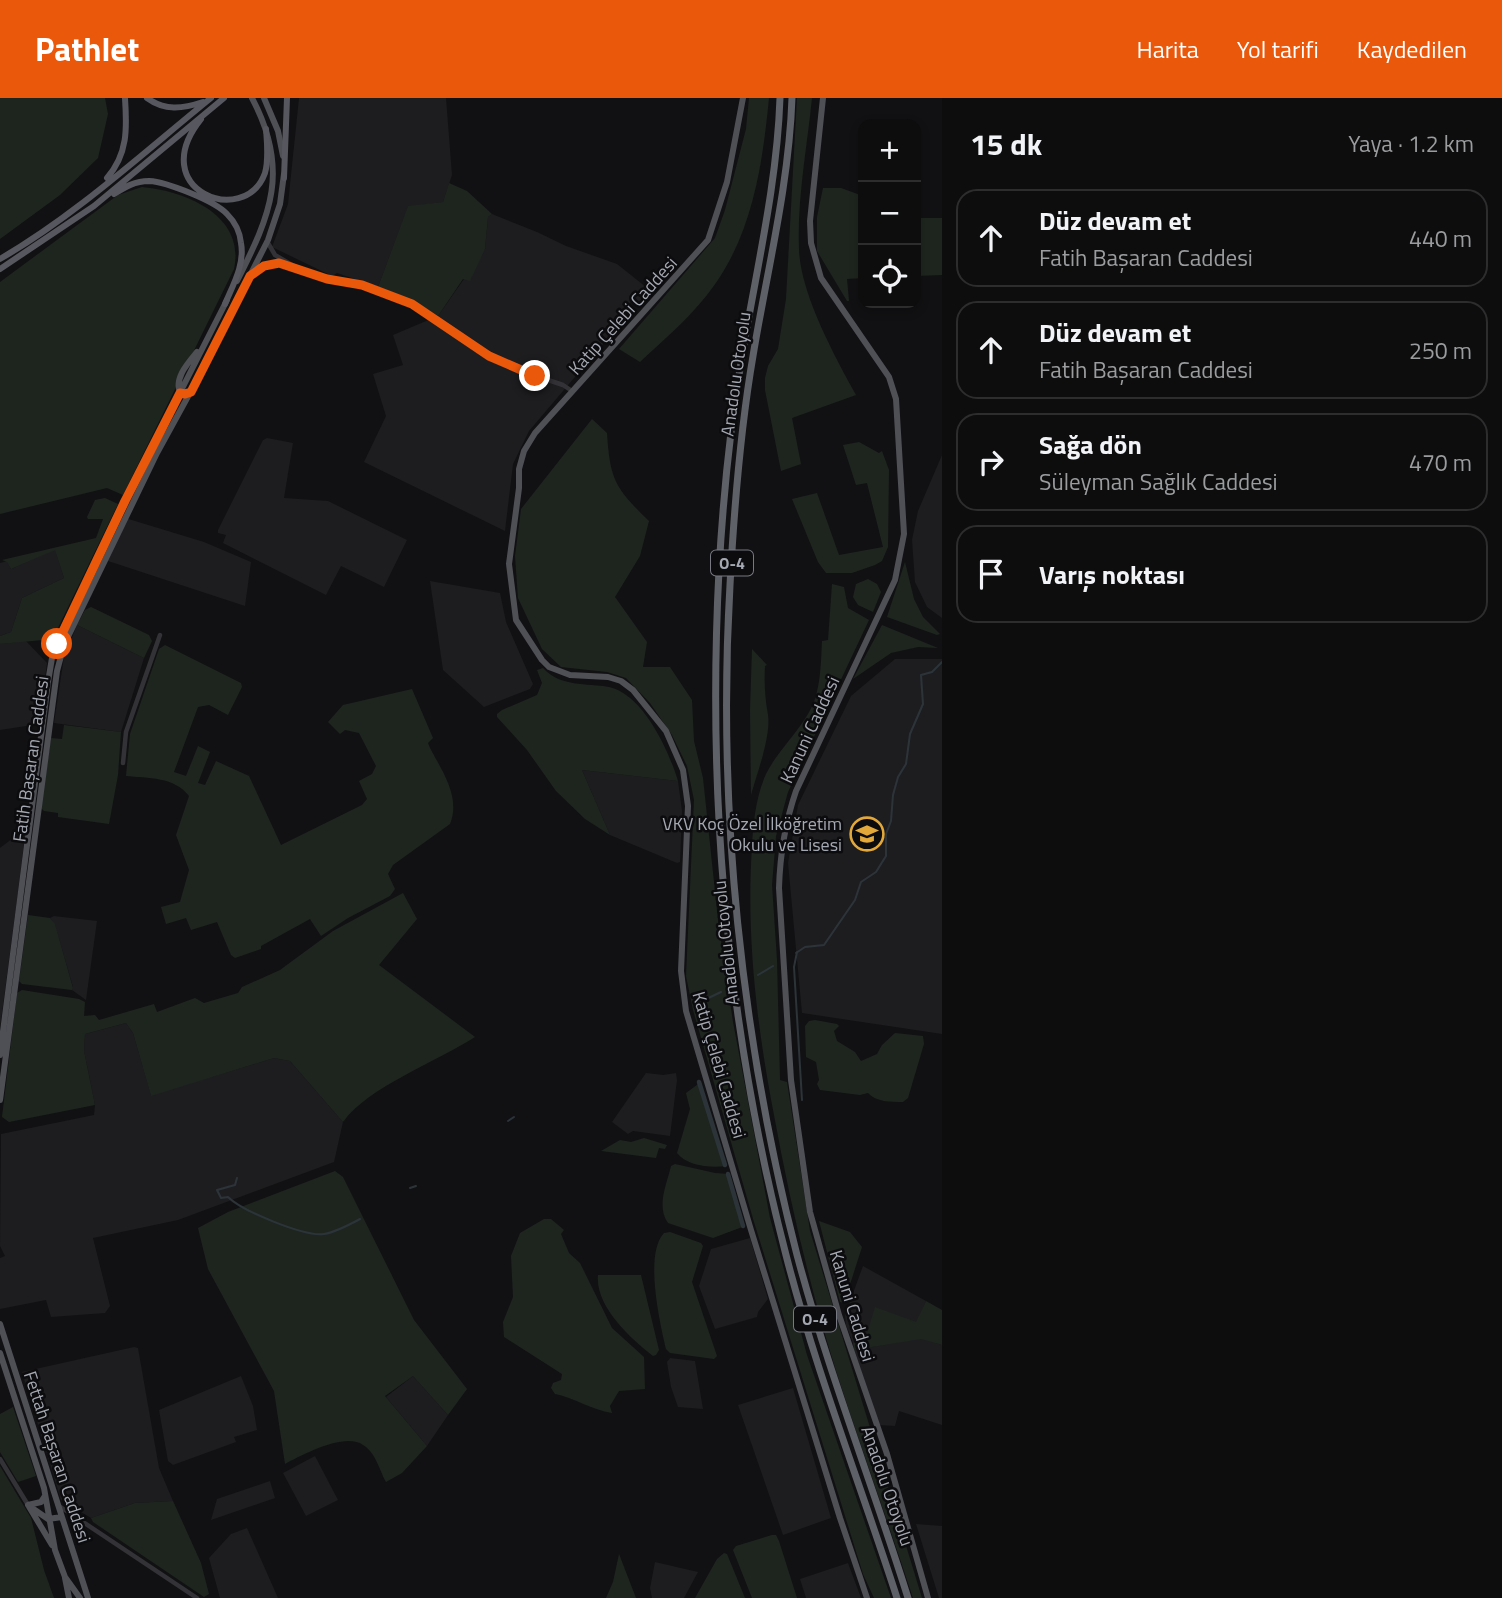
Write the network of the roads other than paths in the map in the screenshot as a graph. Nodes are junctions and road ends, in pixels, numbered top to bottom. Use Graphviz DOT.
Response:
graph roads {
  1 [pos="125,98"];
  2 [pos="147,98"];
  3 [pos="224,98"];
  4 [pos="252,98"];
  5 [pos="264,98"];
  6 [pos="287,98"];
  7 [pos="743,98"];
  8 [pos="780,98"];
  9 [pos="792,98"];
  10 [pos="823,98"];
  11 [pos="210,99"];
  12 [pos="208,111"];
  13 [pos="266,129"];
  14 [pos="285,178"];
  15 [pos="87,198"];
  16 [pos="94,206"];
  17 [pos="268,240"];
  18 [pos="0,259"];
  19 [pos="292,265"];
  20 [pos="0,269"];
  21 [pos="250,276"];
  22 [pos="225,304"];
  23 [pos="191,392"];
  24 [pos="573,392"];
  25 [pos="180,393"];
  26 [pos="160,635"];
  27 [pos="123,763"];
  28 [pos="0,1055"];
  29 [pos="0,1100"];
  30 [pos="0,1324"];
  31 [pos="0,1353"];
  32 [pos="0,1459"];
  33 [pos="46,1496"];
  34 [pos="28,1505"];
  35 [pos="58,1506"];
  36 [pos="62,1517"];
  37 [pos="48,1519"];
  38 [pos="55,1550"];
  39 [pos="79,1573"];
  40 [pos="65,1577"];
  41 [pos="69,1598"];
  42 [pos="80,1598"];
  43 [pos="88,1598"];
  44 [pos="197,1598"];
  45 [pos="868,1598"];
  46 [pos="897,1598"];
  47 [pos="908,1598"];
  48 [pos="928,1598"];
  1 -- 15 [label="highway"];
  2 -- 11 [label="highway"];
  3 -- 12 [label="highway"];
  4 -- 13 [label="main road, Fatih Başaran Caddesi"];
  5 -- 14 [label="main road"];
  6 -- 14 [label="highway"];
  7 -- 24 [label="main road, Katip Çelebi Caddesi"];
  8 -- 46 [label="highway, Anadolu Otoyolu / O-4"];
  9 -- 47 [label="highway, Anadolu Otoyolu / O-4"];
  10 -- 48 [label="main road, Kanuni Caddesi"];
  11 -- 15 [label="highway"];
  12 -- 13 [label="highway"];
  12 -- 16 [label="highway"];
  13 -- 22 [label="main road, Fatih Başaran Caddesi"];
  14 -- 17 [label="main road, Fatih Başaran Caddesi"];
  15 -- 18 [label="highway"];
  16 -- 20 [label="highway"];
  16 -- 22 [label="highway"];
  17 -- 19 [label="street"];
  17 -- 21 [label="main road, Fatih Başaran Caddesi"];
  19 -- 21 [label="street"];
  19 -- 24 [label="street"];
  21 -- 23 [label="main road, Fatih Başaran Caddesi"];
  22 -- 25 [label="main road, Fatih Başaran Caddesi"];
  23 -- 25 [label="main road"];
  23 -- 29 [label="main road, Fatih Başaran Caddesi"];
  24 -- 45 [label="main road, Katip Çelebi Caddesi"];
  25 -- 28 [label="main road, Fatih Başaran Caddesi"];
  26 -- 27 [label="street"];
  30 -- 35 [label="main road, Fettah Başaran Caddesi"];
  31 -- 33 [label="main road, Fettah Başaran Caddesi"];
  32 -- 34 [label="street"];
  33 -- 34 [label="main road"];
  33 -- 37 [label="main road, Fettah Başaran Caddesi"];
  34 -- 37 [label="main road"];
  34 -- 38 [label="main road"];
  35 -- 36 [label="main road, Fettah Başaran Caddesi"];
  35 -- 44 [label="street"];
  36 -- 37 [label="main road"];
  36 -- 39 [label="main road, Fettah Başaran Caddesi"];
  37 -- 38 [label="main road, Fettah Başaran Caddesi"];
  38 -- 40 [label="main road, Fettah Başaran Caddesi"];
  39 -- 40 [label="main road"];
  39 -- 43 [label="main road, Fettah Başaran Caddesi"];
  40 -- 41 [label="main road"];
  40 -- 42 [label="main road, Fettah Başaran Caddesi"];
}
